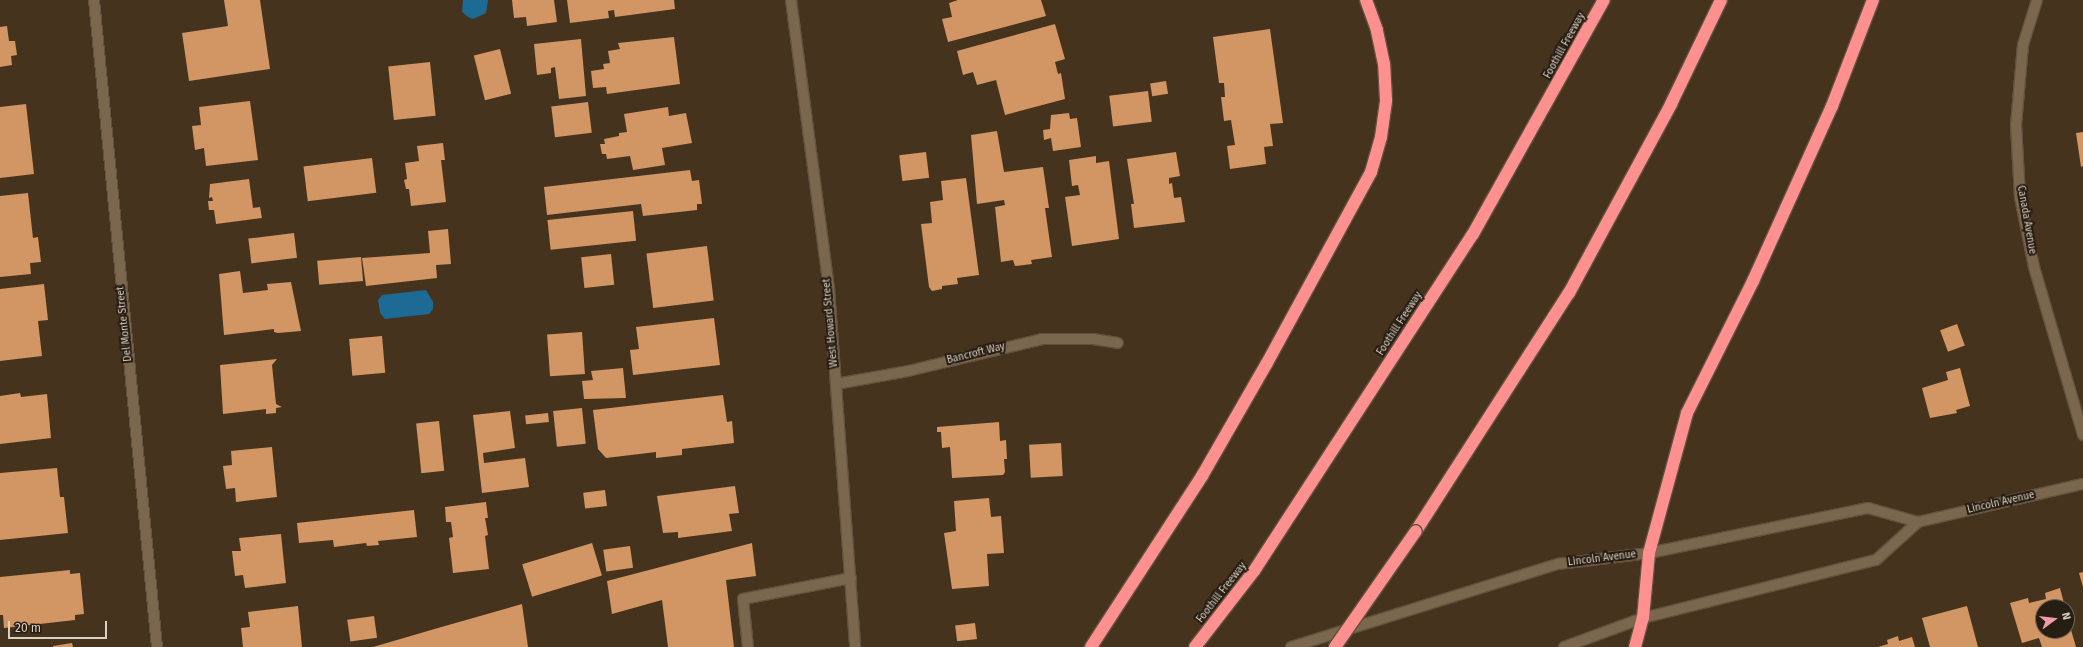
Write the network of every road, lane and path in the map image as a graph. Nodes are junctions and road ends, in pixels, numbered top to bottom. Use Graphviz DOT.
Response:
graph roads {
  1 [pos="94,0"];
  2 [pos="791,0"];
  3 [pos="1366,0"];
  4 [pos="1604,0"];
  5 [pos="1721,0"];
  6 [pos="1873,0"];
  7 [pos="2037,0"];
  8 [pos="1118,343"];
  9 [pos="836,384"];
  10 [pos="2083,435"];
  11 [pos="2083,484"];
  12 [pos="1918,522"];
  13 [pos="1650,553"];
  14 [pos="851,578"];
  15 [pos="1643,618"];
  16 [pos="157,647"];
  17 [pos="748,647"];
  18 [pos="855,647"];
  19 [pos="1091,647"];
  20 [pos="1195,647"];
  21 [pos="1291,647"];
  22 [pos="1335,647"];
  23 [pos="1564,647"];
  24 [pos="1635,647"];
  1 -- 16 [label="street, Del Monte Street"];
  2 -- 9 [label="street, West Howard Street"];
  3 -- 19 [label="highway"];
  4 -- 20 [label="highway, Foothill Freeway"];
  5 -- 22 [label="highway, bridge"];
  6 -- 13 [label="highway"];
  7 -- 10 [label="street, Canada Avenue"];
  8 -- 9 [label="street, Bancroft Way"];
  9 -- 14 [label="street, West Howard Street"];
  11 -- 12 [label="street, Lincoln Avenue"];
  12 -- 13 [label="street, Lincoln Avenue"];
  12 -- 15 [label="street, Lincoln Avenue"];
  13 -- 15 [label="highway"];
  13 -- 21 [label="street, Lincoln Avenue"];
  14 -- 17 [label="street"];
  14 -- 18 [label="street, West Howard Street"];
  15 -- 23 [label="street, Lincoln Avenue"];
  15 -- 24 [label="highway"];
}
